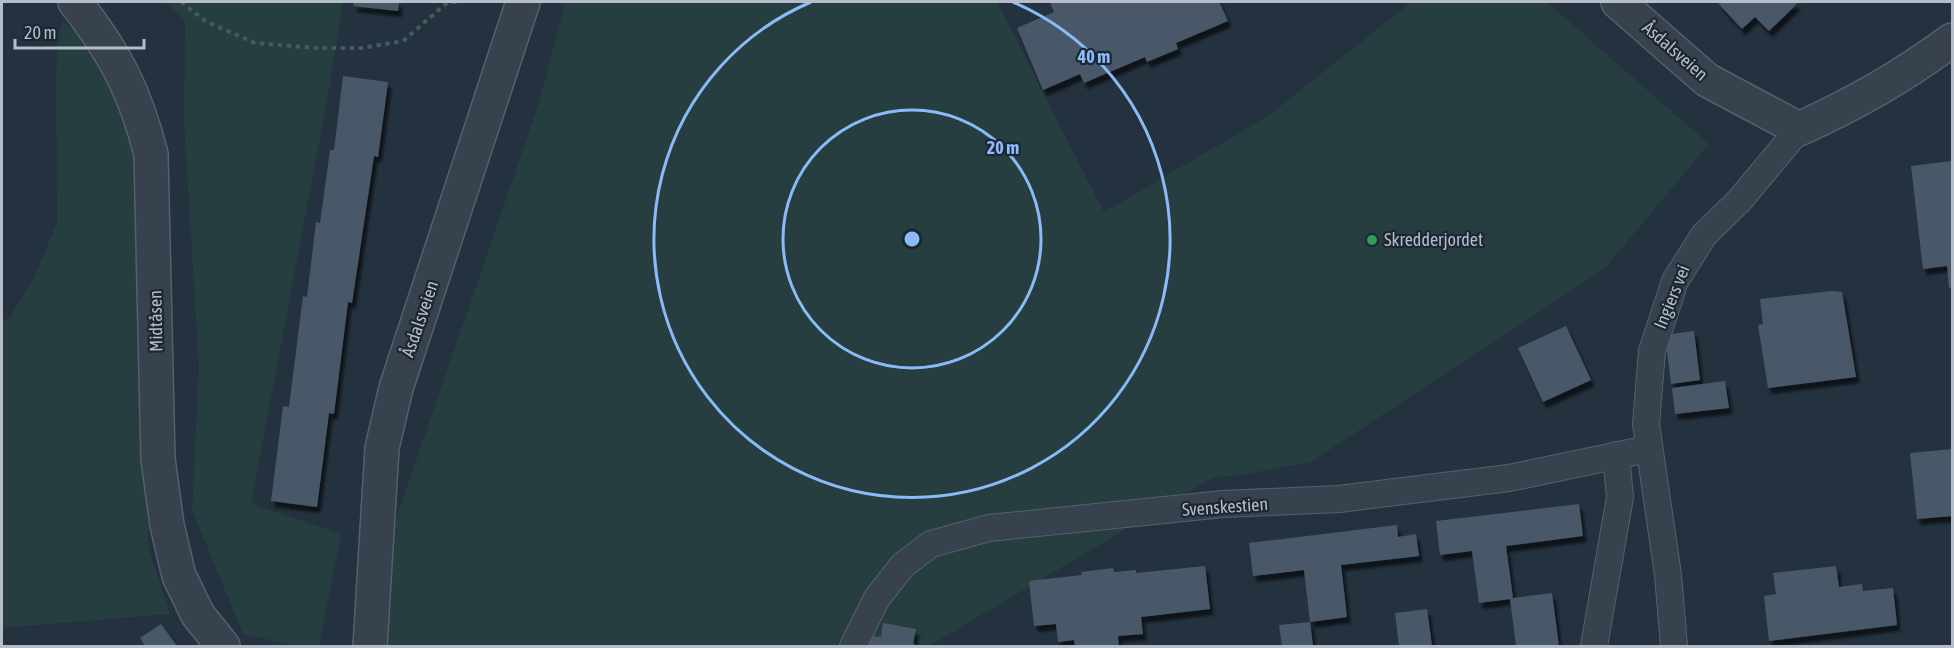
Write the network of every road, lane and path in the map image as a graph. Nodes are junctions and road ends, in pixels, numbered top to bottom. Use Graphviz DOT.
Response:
graph roads {
  1 [pos="75,2"];
  2 [pos="181,2"];
  3 [pos="461,2"];
  4 [pos="523,2"];
  5 [pos="1618,2"];
  6 [pos="1953,40"];
  7 [pos="1799,129"];
  8 [pos="1648,449"];
  9 [pos="1616,455"];
  10 [pos="223,646"];
  11 [pos="370,646"];
  12 [pos="853,646"];
  13 [pos="1594,646"];
  14 [pos="1674,646"];
  1 -- 10 [label="street, Midtåsen"];
  2 -- 3 [label="path"];
  4 -- 11 [label="street, Åsdalsveien"];
  5 -- 7 [label="street, Åsdalsveien"];
  6 -- 7 [label="street, Ingiers vei"];
  7 -- 8 [label="lane, Ingiers vei"];
  8 -- 9 [label="lane, Svenskestien"];
  8 -- 14 [label="lane, Ingiers vei"];
  9 -- 12 [label="lane, Svenskestien"];
  9 -- 13 [label="lane"];
}
